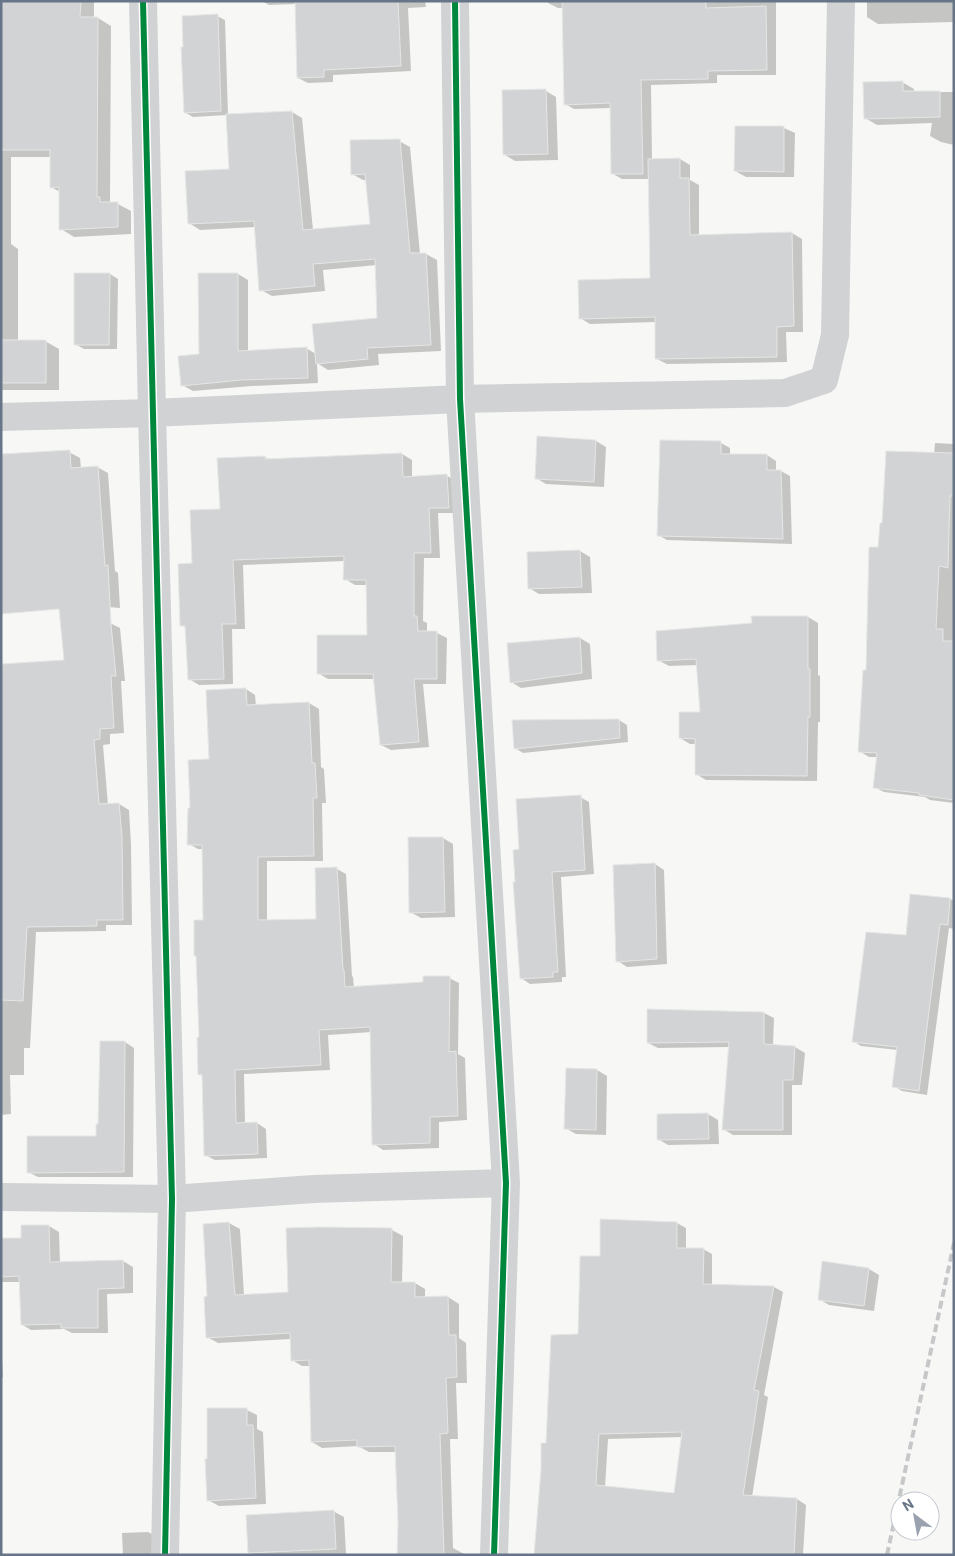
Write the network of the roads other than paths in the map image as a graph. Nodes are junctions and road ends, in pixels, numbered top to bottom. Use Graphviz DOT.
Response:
graph roads {
  1 [pos="143,1"];
  2 [pos="455,1"];
  3 [pos="841,1"];
  4 [pos="460,399"];
  5 [pos="152,413"];
  6 [pos="1,417"];
  7 [pos="506,1183"];
  8 [pos="1,1196"];
  9 [pos="172,1199"];
  10 [pos="165,1555"];
  11 [pos="494,1555"];
  1 -- 5 [label="street"];
  2 -- 4 [label="street"];
  3 -- 4 [label="street"];
  4 -- 5 [label="street"];
  4 -- 7 [label="street"];
  5 -- 6 [label="street"];
  5 -- 9 [label="street"];
  7 -- 9 [label="street"];
  7 -- 11 [label="street"];
  8 -- 9 [label="street"];
  9 -- 10 [label="street"];
}
